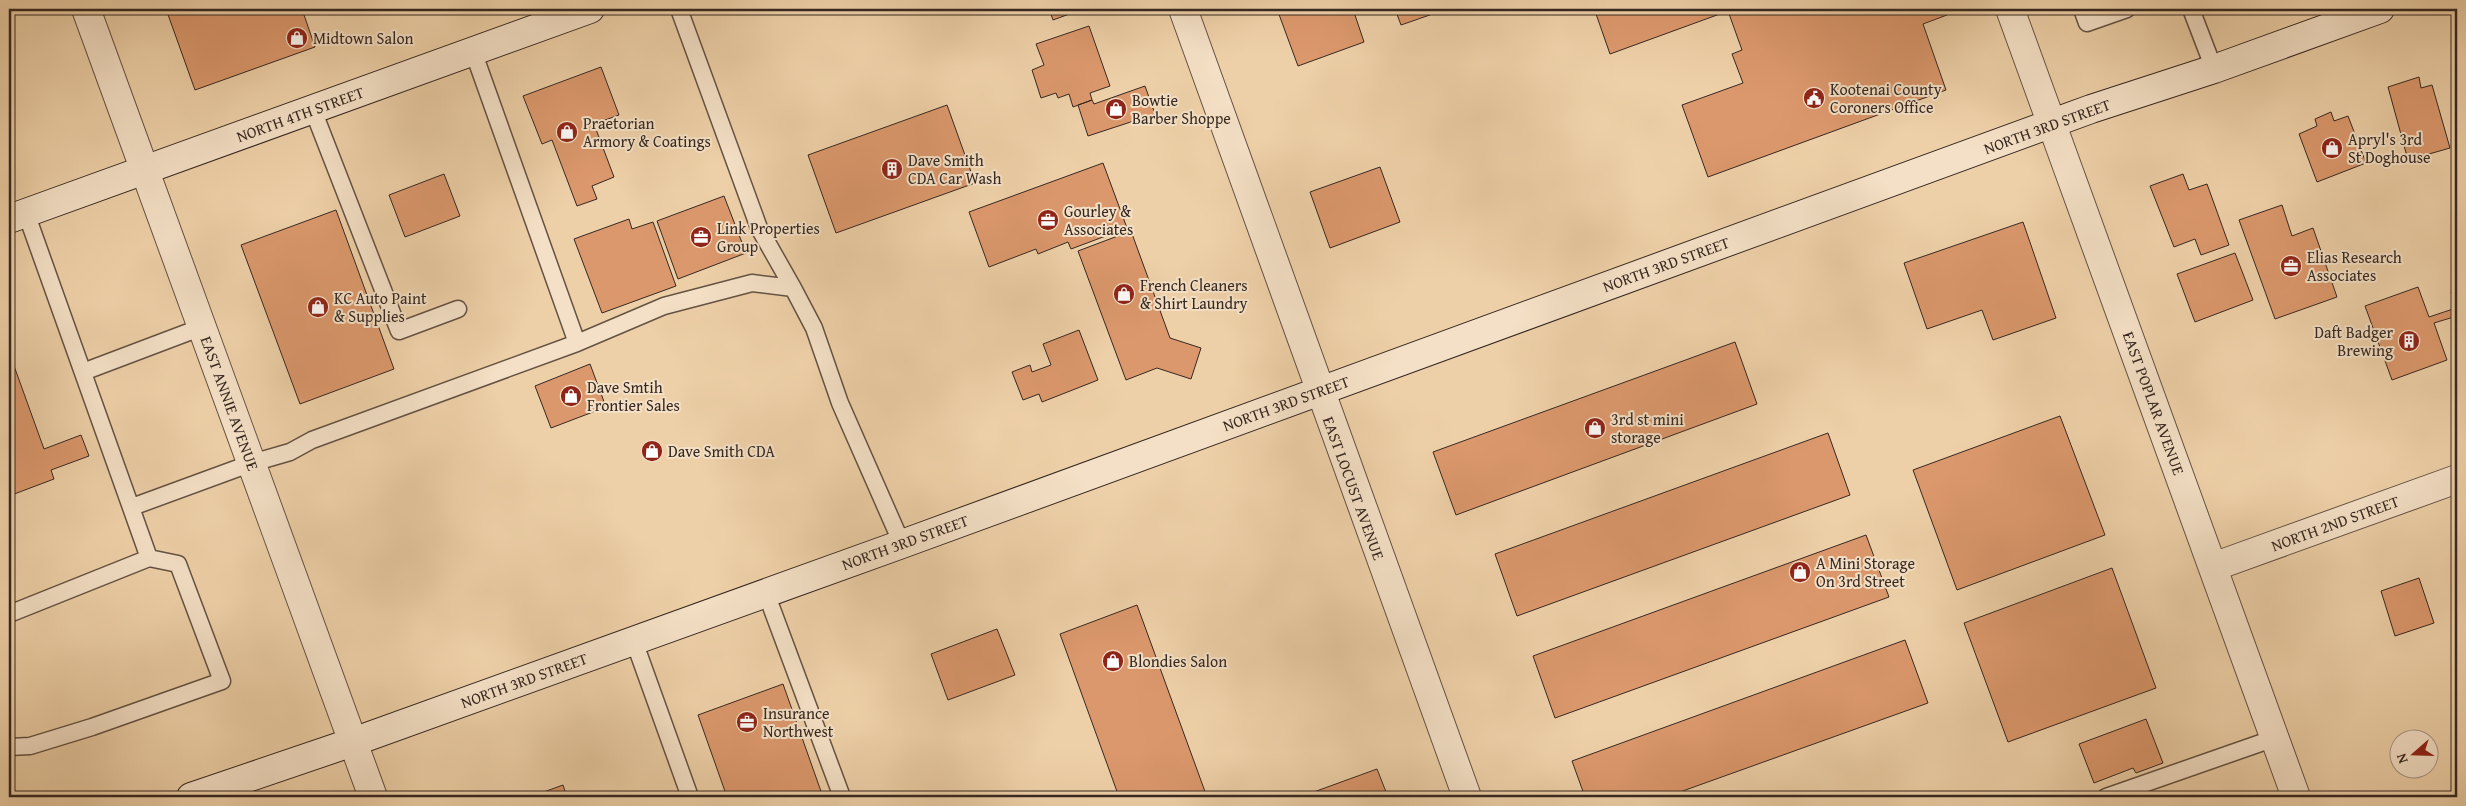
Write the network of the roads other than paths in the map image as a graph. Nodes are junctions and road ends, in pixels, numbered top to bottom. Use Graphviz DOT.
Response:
graph roads {
  1 [pos="86,9"];
  2 [pos="590,9"];
  3 [pos="678,9"];
  4 [pos="1183,9"];
  5 [pos="2082,9"];
  6 [pos="2126,9"];
  7 [pos="2192,9"];
  8 [pos="2380,9"];
  9 [pos="2017,11"];
  10 [pos="473,51"];
  11 [pos="2214,69"];
  12 [pos="313,110"];
  13 [pos="2052,123"];
  14 [pos="145,170"];
  15 [pos="18,216"];
  16 [pos="793,288"];
  17 [pos="458,309"];
  18 [pos="202,327"];
  19 [pos="577,343"];
  20 [pos="83,372"];
  21 [pos="1320,391"];
  22 [pos="252,462"];
  23 [pos="2457,479"];
  24 [pos="132,508"];
  25 [pos="902,544"];
  26 [pos="149,558"];
  27 [pos="2213,567"];
  28 [pos="766,593"];
  29 [pos="9,614"];
  30 [pos="634,641"];
  31 [pos="2275,738"];
  32 [pos="353,742"];
  33 [pos="9,747"];
  34 [pos="191,797"];
  35 [pos="373,797"];
  36 [pos="690,797"];
  37 [pos="842,797"];
  38 [pos="1467,797"];
  39 [pos="2106,797"];
  40 [pos="2296,797"];
  1 -- 14 [label="main road, EAST ANNIE AVENUE"];
  2 -- 10 [label="main road, NORTH 4TH STREET"];
  3 -- 16 [label="lane"];
  4 -- 21 [label="main road, EAST LOCUST AVENUE"];
  5 -- 6 [label="lane"];
  7 -- 11 [label="lane"];
  8 -- 11 [label="main road, NORTH 3RD STREET"];
  9 -- 13 [label="main road, EAST POPLAR AVENUE"];
  10 -- 12 [label="main road, NORTH 4TH STREET"];
  10 -- 19 [label="lane"];
  11 -- 13 [label="main road, NORTH 3RD STREET"];
  12 -- 14 [label="main road, NORTH 4TH STREET"];
  12 -- 17 [label="lane"];
  13 -- 21 [label="main road, NORTH 3RD STREET"];
  13 -- 27 [label="main road, EAST POPLAR AVENUE"];
  14 -- 15 [label="main road, NORTH 4TH STREET"];
  14 -- 18 [label="main road, EAST ANNIE AVENUE"];
  15 -- 20 [label="lane"];
  16 -- 19 [label="lane"];
  16 -- 25 [label="lane"];
  18 -- 20 [label="lane"];
  18 -- 22 [label="main road, EAST ANNIE AVENUE"];
  19 -- 22 [label="lane"];
  20 -- 24 [label="lane"];
  21 -- 25 [label="main road, NORTH 3RD STREET"];
  21 -- 38 [label="main road, EAST LOCUST AVENUE"];
  22 -- 24 [label="lane"];
  22 -- 32 [label="main road, EAST ANNIE AVENUE"];
  23 -- 27 [label="main road, NORTH 2ND STREET"];
  24 -- 26 [label="lane"];
  25 -- 28 [label="main road, NORTH 3RD STREET"];
  26 -- 29 [label="lane"];
  26 -- 33 [label="lane"];
  27 -- 31 [label="main road, EAST POPLAR AVENUE"];
  28 -- 30 [label="main road, NORTH 3RD STREET"];
  28 -- 37 [label="lane"];
  30 -- 32 [label="main road, NORTH 3RD STREET"];
  30 -- 36 [label="lane"];
  31 -- 39 [label="lane"];
  31 -- 40 [label="main road, EAST POPLAR AVENUE"];
  32 -- 34 [label="main road, NORTH 3RD STREET"];
  32 -- 35 [label="main road, EAST ANNIE AVENUE"];
}
